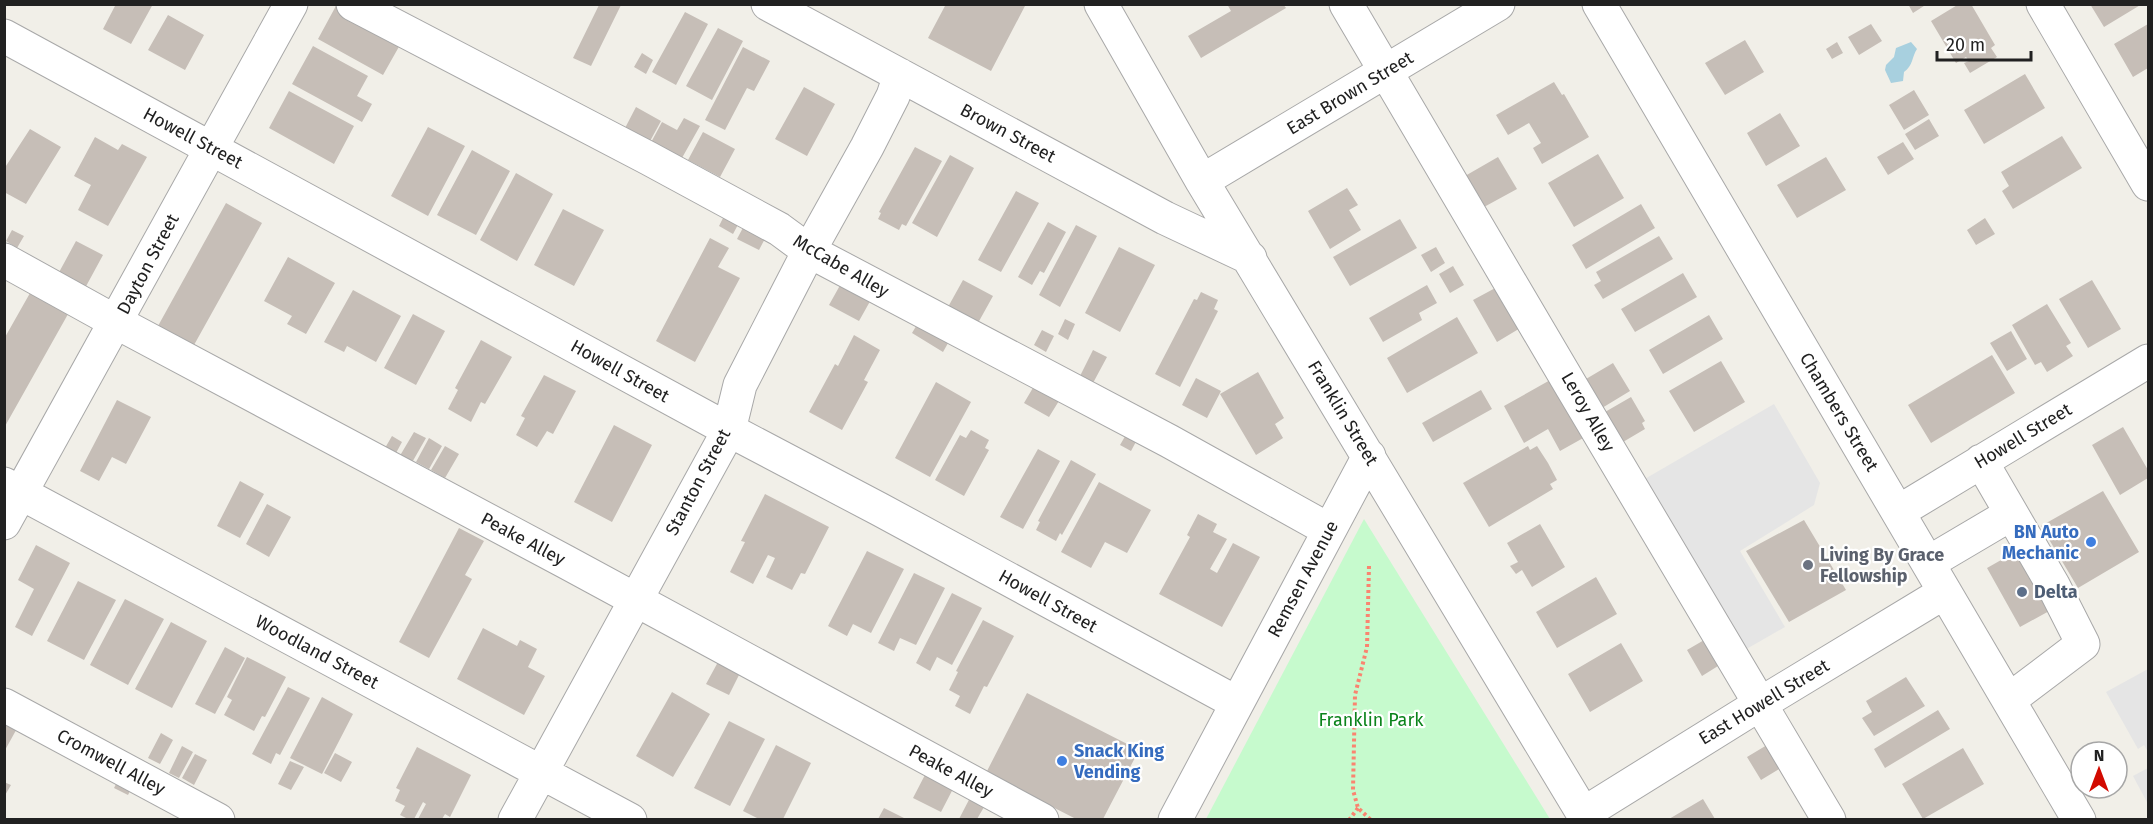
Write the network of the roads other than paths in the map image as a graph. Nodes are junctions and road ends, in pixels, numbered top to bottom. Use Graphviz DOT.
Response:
graph roads {
  1 [pos="291,4"];
  2 [pos="353,4"];
  3 [pos="768,4"];
  4 [pos="1101,4"];
  5 [pos="1346,4"];
  6 [pos="1498,4"];
  7 [pos="1599,4"];
  8 [pos="2043,4"];
  9 [pos="4,36"];
  10 [pos="1386,73"];
  11 [pos="900,75"];
  12 [pos="212,147"];
  13 [pos="1202,181"];
  14 [pos="2148,184"];
  15 [pos="809,251"];
  16 [pos="1250,258"];
  17 [pos="4,260"];
  18 [pos="117,322"];
  19 [pos="2148,361"];
  20 [pos="729,430"];
  21 [pos="1369,456"];
  22 [pos="1981,461"];
  23 [pos="13,488"];
  24 [pos="1898,512"];
  25 [pos="2011,514"];
  26 [pos="4,523"];
  27 [pos="1329,530"];
  28 [pos="1928,563"];
  29 [pos="1945,592"];
  30 [pos="634,600"];
  31 [pos="2009,700"];
  32 [pos="1237,703"];
  33 [pos="1760,704"];
  34 [pos="4,705"];
  35 [pos="541,772"];
  36 [pos="1585,817"];
  37 [pos="218,819"];
  38 [pos="515,819"];
  39 [pos="630,819"];
  40 [pos="1042,819"];
  41 [pos="1175,819"];
  42 [pos="1829,819"];
  43 [pos="2079,819"];
  1 -- 12 [label="street, Dayton Street"];
  2 -- 15 [label="street, McCabe Alley"];
  3 -- 11 [label="street, Brown Street"];
  4 -- 13 [label="street, Franklin Street"];
  5 -- 10 [label="street, Leroy Alley"];
  6 -- 10 [label="street, East Brown Street"];
  7 -- 24 [label="street, Chambers Street"];
  8 -- 14 [label="street"];
  9 -- 12 [label="street, Howell Street"];
  10 -- 13 [label="street, East Brown Street"];
  10 -- 33 [label="street, Leroy Alley"];
  11 -- 15 [label="street, Stanton Street"];
  11 -- 16 [label="street, Brown Street"];
  12 -- 18 [label="street, Dayton Street"];
  12 -- 20 [label="street, Howell Street"];
  13 -- 16 [label="street, Franklin Street"];
  15 -- 20 [label="street, Stanton Street"];
  15 -- 27 [label="street, McCabe Alley"];
  16 -- 21 [label="street, Franklin Street"];
  17 -- 18 [label="street, Peake Alley"];
  18 -- 23 [label="street, Dayton Street"];
  18 -- 30 [label="street, Peake Alley"];
  19 -- 22 [label="street, Howell Street"];
  20 -- 30 [label="street, Stanton Street"];
  20 -- 32 [label="street, Howell Street"];
  21 -- 27 [label="street, Remsen Avenue"];
  21 -- 36 [label="street, Franklin Street"];
  22 -- 24 [label="street, Howell Street"];
  22 -- 25 [label="street"];
  23 -- 26 [label="street, Dayton Street"];
  23 -- 35 [label="street, Woodland Street"];
  24 -- 28 [label="street, Chambers Street"];
  25 -- 28 [label="street"];
  25 -- 31 [label="street"];
  27 -- 32 [label="street, Remsen Avenue"];
  28 -- 29 [label="street, Chambers Street"];
  29 -- 31 [label="street, Chambers Street"];
  29 -- 33 [label="street, East Howell Street"];
  30 -- 35 [label="street, Stanton Street"];
  30 -- 40 [label="street, Peake Alley"];
  31 -- 43 [label="street, Chambers Street"];
  32 -- 41 [label="street, Remsen Avenue"];
  33 -- 36 [label="street, East Howell Street"];
  33 -- 42 [label="street, Leroy Alley"];
  34 -- 37 [label="street, Cromwell Alley"];
  35 -- 38 [label="street, Stanton Street"];
  35 -- 39 [label="street, Woodland Street"];
}
